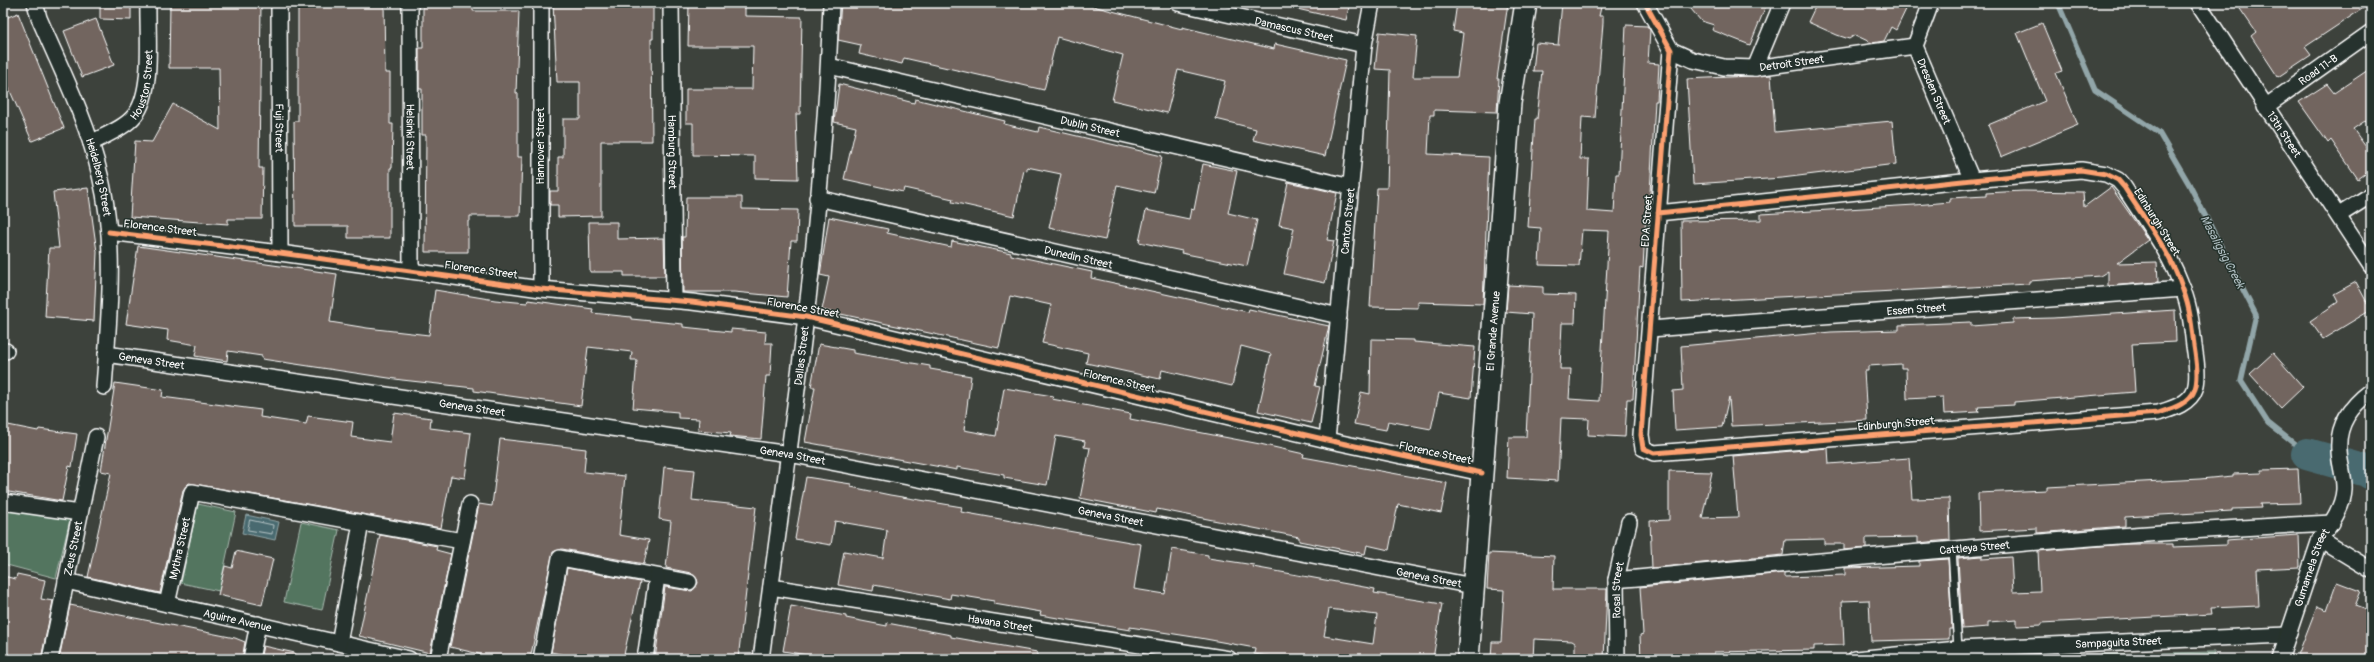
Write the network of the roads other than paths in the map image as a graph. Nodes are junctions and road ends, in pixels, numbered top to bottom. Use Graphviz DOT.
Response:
graph roads {
  1 [pos="35,3"];
  2 [pos="148,3"];
  3 [pos="280,3"];
  4 [pos="410,3"];
  5 [pos="541,3"];
  6 [pos="671,3"];
  7 [pos="831,3"];
  8 [pos="1178,3"];
  9 [pos="1372,3"];
  10 [pos="1526,3"];
  11 [pos="1645,3"];
  12 [pos="1782,3"];
  13 [pos="1931,3"];
  14 [pos="2198,3"];
  15 [pos="2371,32"];
  16 [pos="1364,45"];
  17 [pos="1915,46"];
  18 [pos="1671,50"];
  19 [pos="829,66"];
  20 [pos="1755,68"];
  21 [pos="2265,107"];
  22 [pos="91,143"];
  23 [pos="1972,180"];
  24 [pos="1351,187"];
  25 [pos="2371,195"];
  26 [pos="817,198"];
  27 [pos="1658,214"];
  28 [pos="2339,215"];
  29 [pos="109,232"];
  30 [pos="280,252"];
  31 [pos="2371,266"];
  32 [pos="411,271"];
  33 [pos="541,289"];
  34 [pos="2183,289"];
  35 [pos="674,300"];
  36 [pos="1339,316"];
  37 [pos="806,317"];
  38 [pos="1650,329"];
  39 [pos="106,354"];
  40 [pos="104,387"];
  41 [pos="2371,391"];
  42 [pos="96,438"];
  43 [pos="1327,440"];
  44 [pos="1643,448"];
  45 [pos="788,454"];
  46 [pos="1482,473"];
  47 [pos="3,503"];
  48 [pos="470,504"];
  49 [pos="80,513"];
  50 [pos="1629,522"];
  51 [pos="361,523"];
  52 [pos="2332,523"];
  53 [pos="2320,539"];
  54 [pos="462,541"];
  55 [pos="1952,549"];
  56 [pos="2371,570"];
  57 [pos="657,576"];
  58 [pos="1616,580"];
  59 [pos="66,581"];
  60 [pos="689,582"];
  61 [pos="1473,586"];
  62 [pos="771,587"];
  63 [pos="167,604"];
  64 [pos="258,624"];
  65 [pos="2287,635"];
  66 [pos="339,643"];
  67 [pos="1958,649"];
  68 [pos="1974,654"];
  69 [pos="401,658"];
  70 [pos="50,659"];
  71 [pos="251,659"];
  72 [pos="438,659"];
  73 [pos="541,659"];
  74 [pos="645,659"];
  75 [pos="761,659"];
  76 [pos="1229,659"];
  77 [pos="1468,659"];
  78 [pos="1617,659"];
  79 [pos="1855,659"];
  80 [pos="2280,659"];
  1 -- 22 [label="street, Heidelberg Street"];
  2 -- 22 [label="street, Houston Street"];
  3 -- 30 [label="street, Fuji Street"];
  4 -- 32 [label="street, Helsinki Street"];
  5 -- 33 [label="street, Hannover Street"];
  6 -- 35 [label="street, Hamburg Street"];
  7 -- 19 [label="street, Dallas Street"];
  8 -- 16 [label="street, Damascus Street"];
  9 -- 16 [label="street, Canton Street"];
  10 -- 46 [label="street, El Grande Avenue"];
  11 -- 18 [label="street"];
  12 -- 20 [label="street"];
  13 -- 17 [label="street, Dresden Street"];
  14 -- 21 [label="street, 13th Street"];
  15 -- 21 [label="street, Road 11-B"];
  16 -- 24 [label="street, Canton Street"];
  17 -- 20 [label="street, Detroit Street"];
  17 -- 23 [label="street, Dresden Street"];
  18 -- 20 [label="street, Detroit Street"];
  18 -- 27 [label="street, EDA Street"];
  19 -- 24 [label="street, Dublin Street"];
  19 -- 26 [label="street, Dallas Street"];
  21 -- 28 [label="street, 13th Street"];
  22 -- 29 [label="street, Heidelberg Street"];
  23 -- 27 [label="street, Edinburgh Street"];
  23 -- 34 [label="street, Edinburgh Street"];
  24 -- 36 [label="street, Canton Street"];
  25 -- 28 [label="street"];
  26 -- 36 [label="street, Dunedin Street"];
  26 -- 37 [label="street, Dallas Street"];
  27 -- 38 [label="street, EDA Street"];
  28 -- 31 [label="street, 13th Street"];
  29 -- 30 [label="street, Florence Street"];
  29 -- 39 [label="street, Heidelberg Street"];
  30 -- 32 [label="street, Florence Street"];
  32 -- 33 [label="street, Florence Street"];
  33 -- 35 [label="street, Florence Street"];
  34 -- 38 [label="street, Essen Street"];
  34 -- 44 [label="street, Edinburgh Street"];
  35 -- 37 [label="street, Florence Street"];
  36 -- 43 [label="street, Canton Street"];
  37 -- 43 [label="street, Florence Street"];
  37 -- 45 [label="street, Dallas Street"];
  38 -- 44 [label="street, EDA Street"];
  39 -- 40 [label="street, Heidelberg Street"];
  39 -- 45 [label="street, Geneva Street"];
  41 -- 52 [label="street, Gumamela Street"];
  42 -- 49 [label="street, Zeus Street"];
  43 -- 46 [label="street, Florence Street"];
  45 -- 61 [label="street, Geneva Street"];
  45 -- 62 [label="street, Dallas Street"];
  46 -- 61 [label="street, El Grande Avenue"];
  47 -- 49 [label="street"];
  48 -- 54 [label="street"];
  49 -- 59 [label="street, Zeus Street"];
  50 -- 58 [label="street, Rosal Street"];
  51 -- 54 [label="street"];
  51 -- 63 [label="street, Mythra Street"];
  51 -- 66 [label="street"];
  52 -- 53 [label="street, Gumamela Street"];
  52 -- 55 [label="street, Cattleya Street"];
  53 -- 56 [label="street"];
  53 -- 65 [label="street, Gumamela Street"];
  54 -- 72 [label="street"];
  55 -- 58 [label="street, Cattleya Street"];
  55 -- 67 [label="lane"];
  57 -- 60 [label="street"];
  57 -- 73 [label="street"];
  57 -- 74 [label="street"];
  58 -- 78 [label="street, Rosal Street"];
  59 -- 63 [label="street, Aguirre Avenue"];
  59 -- 70 [label="street, Zeus Street"];
  61 -- 77 [label="street, El Grande Avenue"];
  62 -- 75 [label="street, Dallas Street"];
  62 -- 76 [label="street, Havana Street"];
  63 -- 64 [label="street, Aguirre Avenue"];
  64 -- 66 [label="street, Aguirre Avenue"];
  64 -- 71 [label="street"];
  65 -- 68 [label="street, Sampaguita Street"];
  65 -- 80 [label="street, Gumamela Street"];
  66 -- 69 [label="street, Aguirre Avenue"];
  67 -- 68 [label="street, Sampaguita Street"];
  67 -- 79 [label="street, Sampaguita Street"];
}
